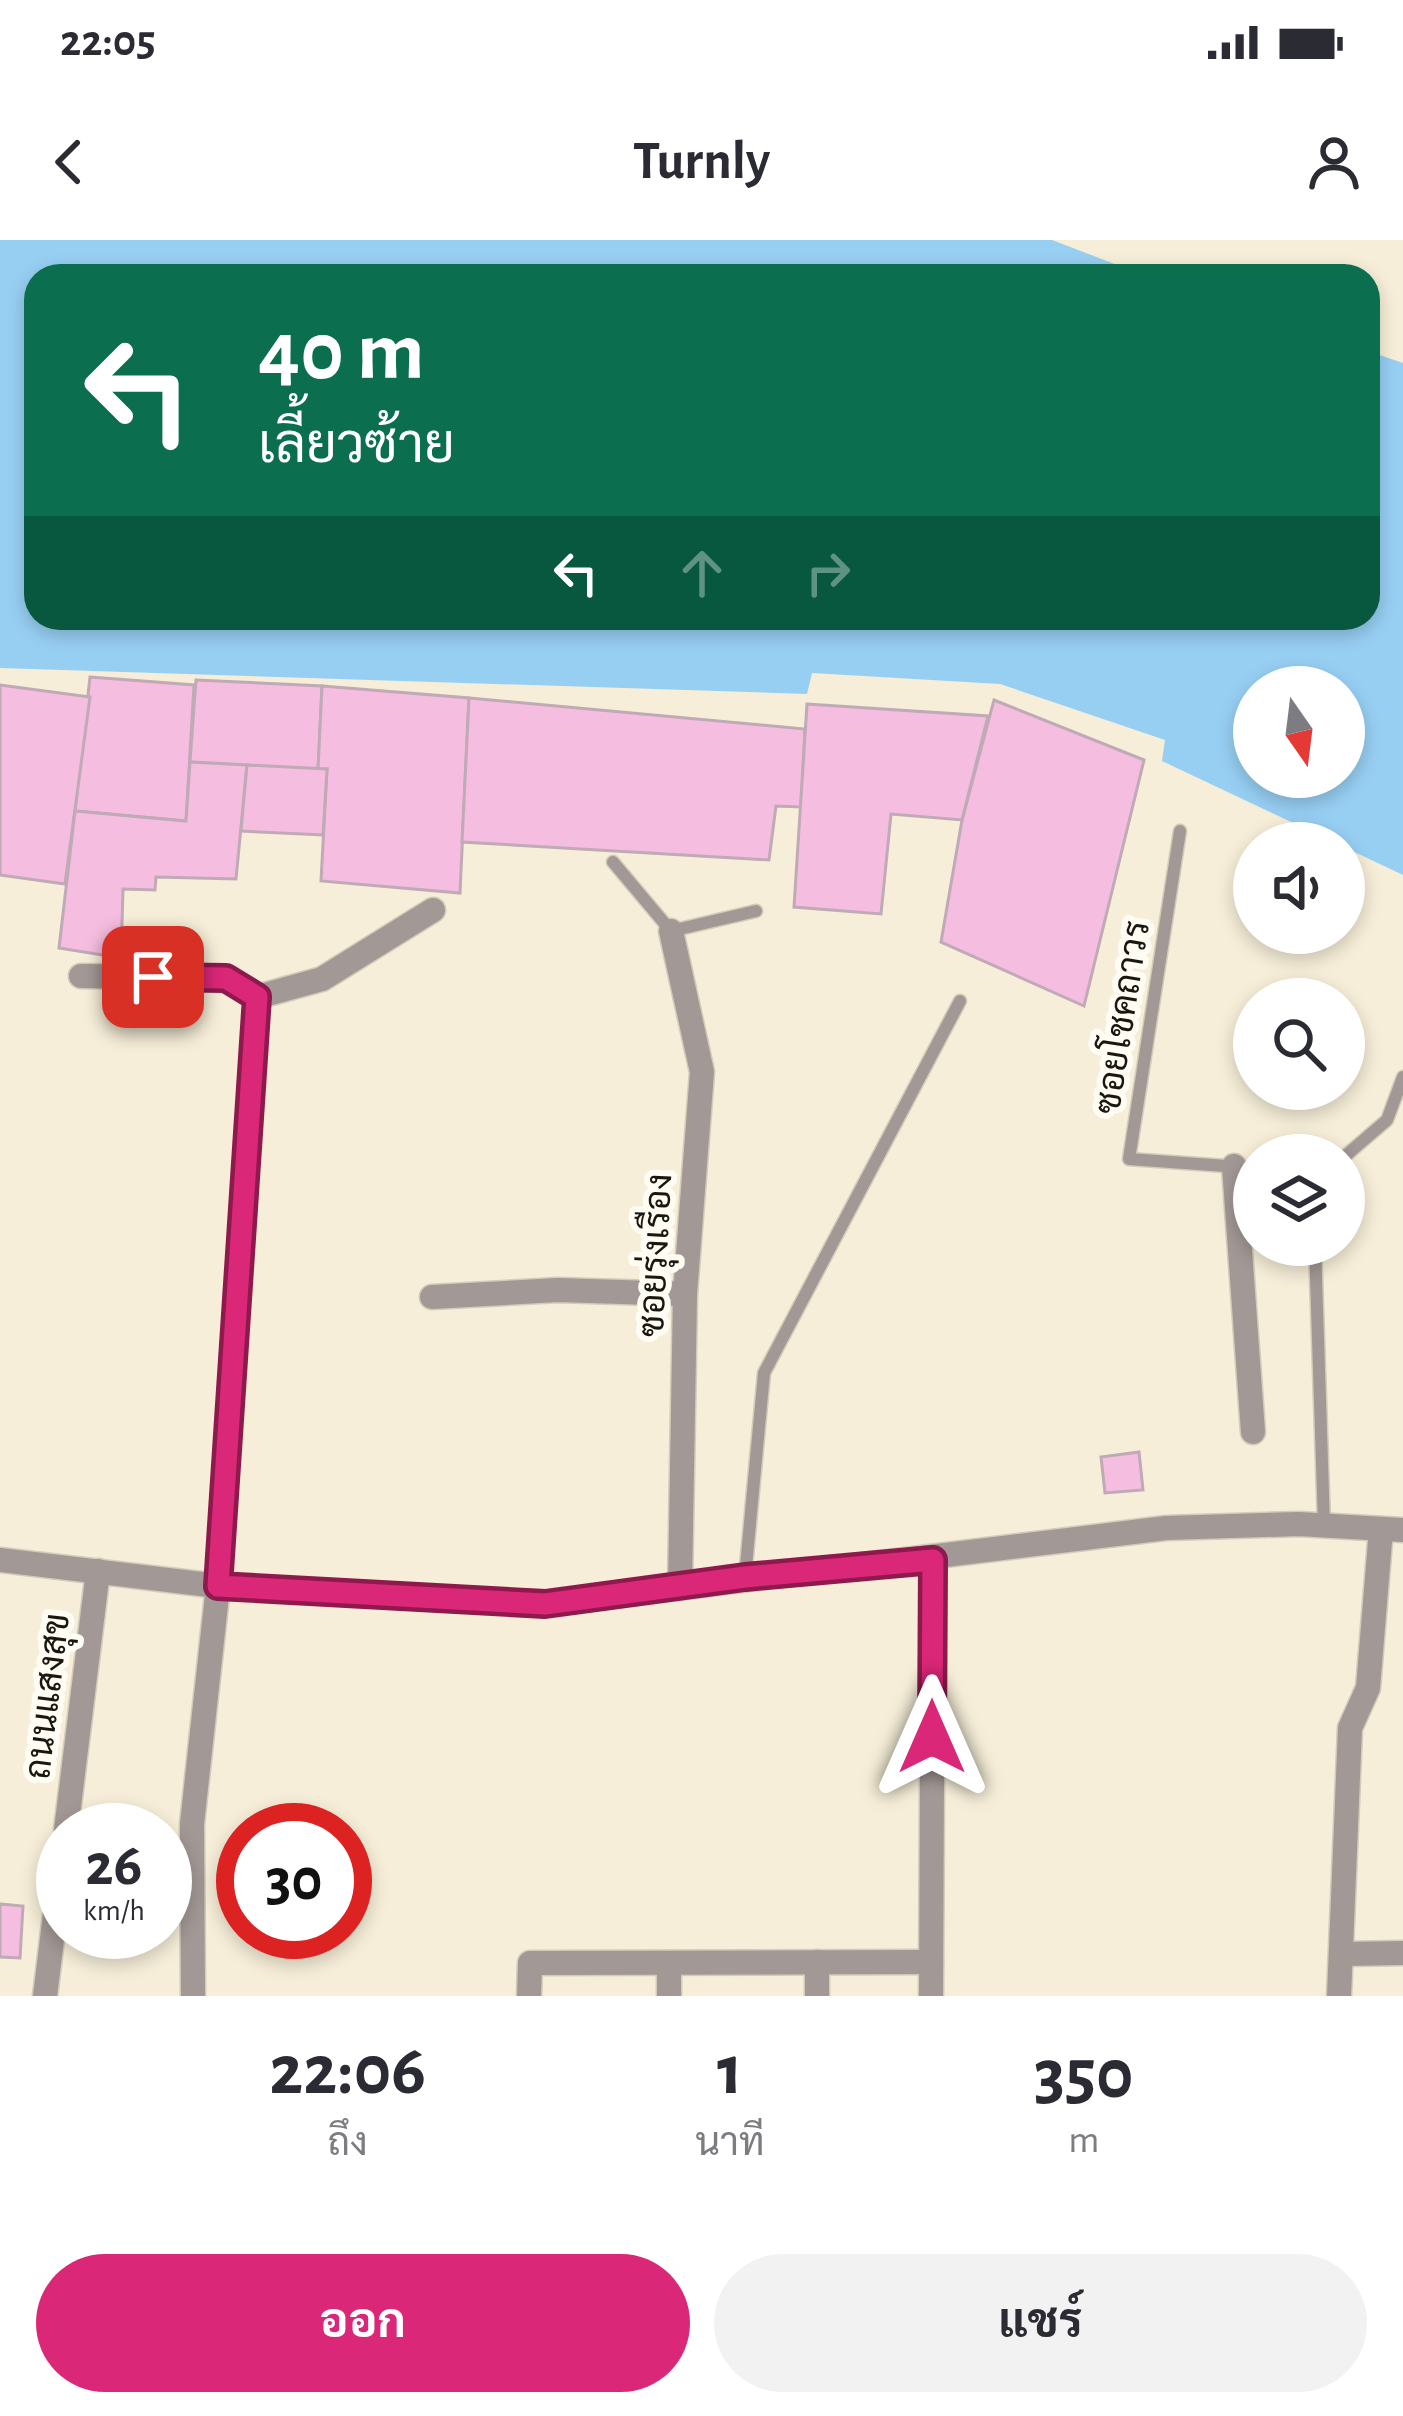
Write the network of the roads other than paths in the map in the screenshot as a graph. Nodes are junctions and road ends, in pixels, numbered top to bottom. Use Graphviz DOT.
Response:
graph roads {
  1 [pos="1180,831"];
  2 [pos="614,862"];
  3 [pos="434,910"];
  4 [pos="756,911"];
  5 [pos="671,931"];
  6 [pos="81,976"];
  7 [pos="257,997"];
  8 [pos="960,1000"];
  9 [pos="1403,1077"];
  10 [pos="1365,1139"];
  11 [pos="1233,1166"];
  12 [pos="1247,1266"];
  13 [pos="1317,1266"];
  14 [pos="685,1294"];
  15 [pos="432,1297"];
  16 [pos="1253,1432"];
  17 [pos="1324,1525"];
  18 [pos="1392,1529"];
  19 [pos="0,1560"];
  20 [pos="933,1560"];
  21 [pos="98,1570"];
  22 [pos="745,1577"];
  23 [pos="218,1586"];
  24 [pos="680,1587"];
  25 [pos="68,1803"];
  26 [pos="1403,1953"];
  27 [pos="1342,1954"];
  28 [pos="50,1959"];
  29 [pos="931,1962"];
  30 [pos="669,1963"];
  31 [pos="817,1963"];
  32 [pos="45,1996"];
  33 [pos="193,1996"];
  34 [pos="530,1996"];
  35 [pos="668,1996"];
  36 [pos="817,1996"];
  37 [pos="931,1996"];
  38 [pos="1339,1996"];
  1 -- 11 [label="lane, ซอยโชคถาวร"];
  2 -- 5 [label="lane"];
  3 -- 7 [label="street"];
  4 -- 5 [label="lane"];
  5 -- 14 [label="street, ซอยรุ่งเรือง"];
  6 -- 7 [label="street"];
  7 -- 23 [label="street"];
  8 -- 22 [label="lane"];
  9 -- 10 [label="lane"];
  12 -- 16 [label="street"];
  13 -- 17 [label="lane"];
  14 -- 15 [label="street"];
  14 -- 24 [label="street, ซอยรุ่งเรือง"];
  17 -- 18 [label="street"];
  17 -- 20 [label="street"];
  18 -- 27 [label="street"];
  19 -- 21 [label="street"];
  20 -- 22 [label="street"];
  20 -- 29 [label="street"];
  21 -- 23 [label="street"];
  21 -- 25 [label="street, ถนนแสงสุข"];
  22 -- 24 [label="street"];
  23 -- 24 [label="street"];
  23 -- 33 [label="street"];
  26 -- 27 [label="street"];
  27 -- 38 [label="street"];
  28 -- 32 [label="street"];
  29 -- 31 [label="street"];
  29 -- 37 [label="street"];
  30 -- 31 [label="street"];
  30 -- 34 [label="street"];
  30 -- 35 [label="street"];
  31 -- 36 [label="street"];
}
